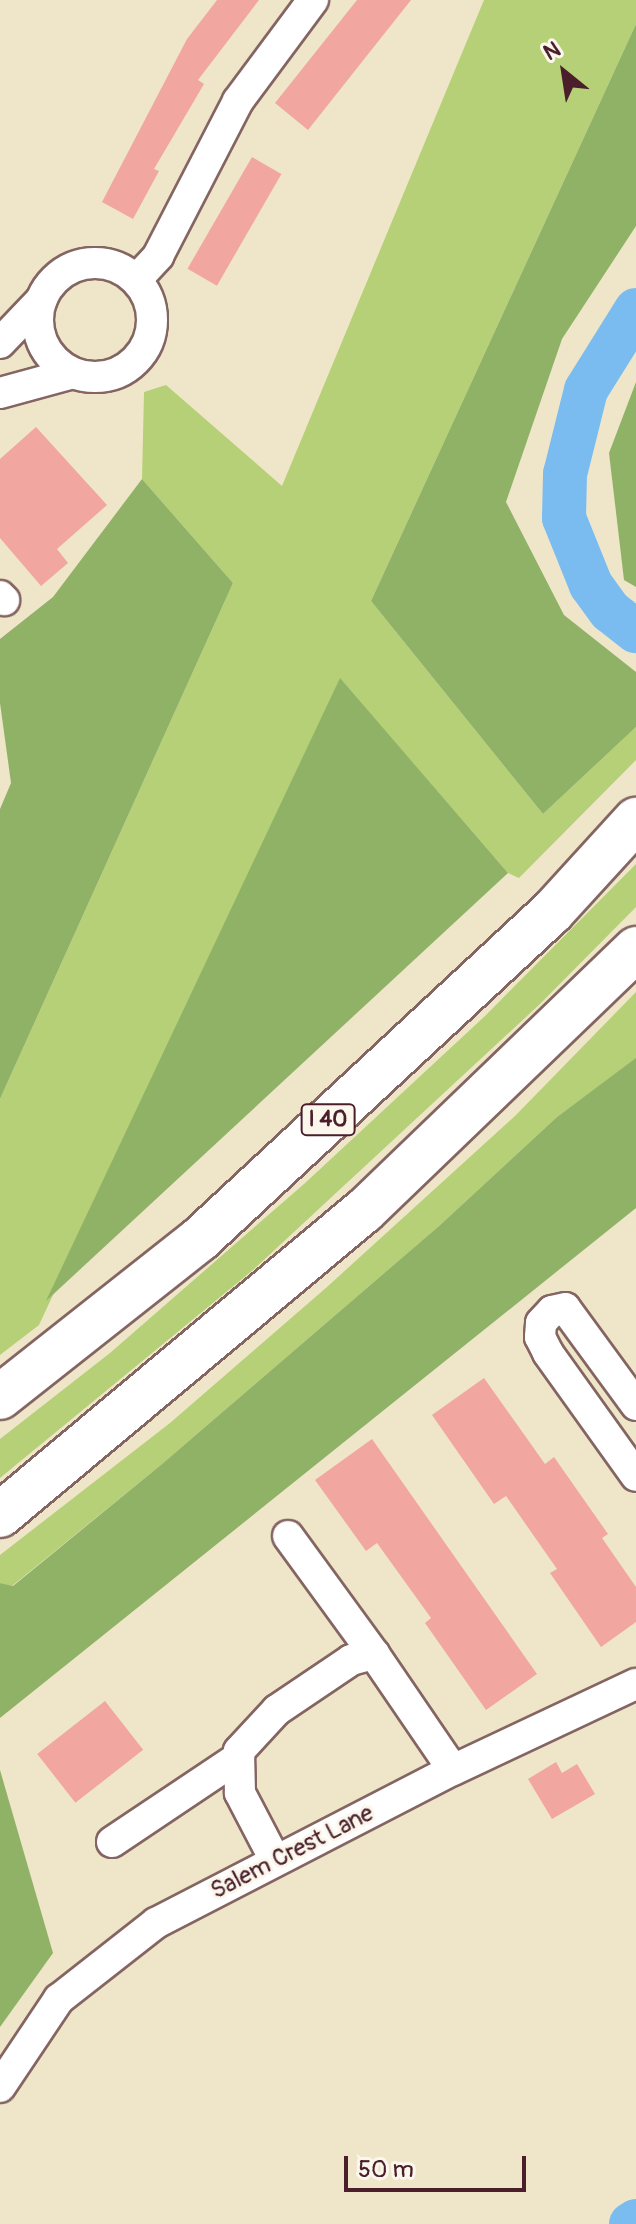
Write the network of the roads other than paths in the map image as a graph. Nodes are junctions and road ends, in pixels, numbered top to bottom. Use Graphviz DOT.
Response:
graph roads {
  1 [pos="313,0"];
  2 [pos="136,280"];
  3 [pos="42,299"];
  4 [pos="0,343"];
  5 [pos="73,373"];
  6 [pos="0,393"];
  7 [pos="636,820"];
  8 [pos="636,949"];
  9 [pos="0,1397"];
  10 [pos="636,1405"];
  11 [pos="636,1476"];
  12 [pos="0,1515"];
  13 [pos="288,1536"];
  14 [pos="374,1654"];
  15 [pos="634,1691"];
  16 [pos="239,1757"];
  17 [pos="453,1770"];
  18 [pos="112,1842"];
  19 [pos="275,1860"];
  20 [pos="0,2087"];
  1 -- 2 [label="street"];
  2 -- 3 [label="street"];
  2 -- 5 [label="street"];
  3 -- 4 [label="street"];
  3 -- 5 [label="street"];
  5 -- 6 [label="street"];
  7 -- 9 [label="highway, I 40"];
  8 -- 12 [label="highway"];
  10 -- 11 [label="street"];
  13 -- 14 [label="street"];
  14 -- 16 [label="street"];
  14 -- 17 [label="street"];
  15 -- 17 [label="street, Salem Crest Lane"];
  16 -- 18 [label="street"];
  16 -- 19 [label="street"];
  17 -- 19 [label="street, Salem Crest Lane"];
  19 -- 20 [label="street, Salem Crest Lane"];
}
